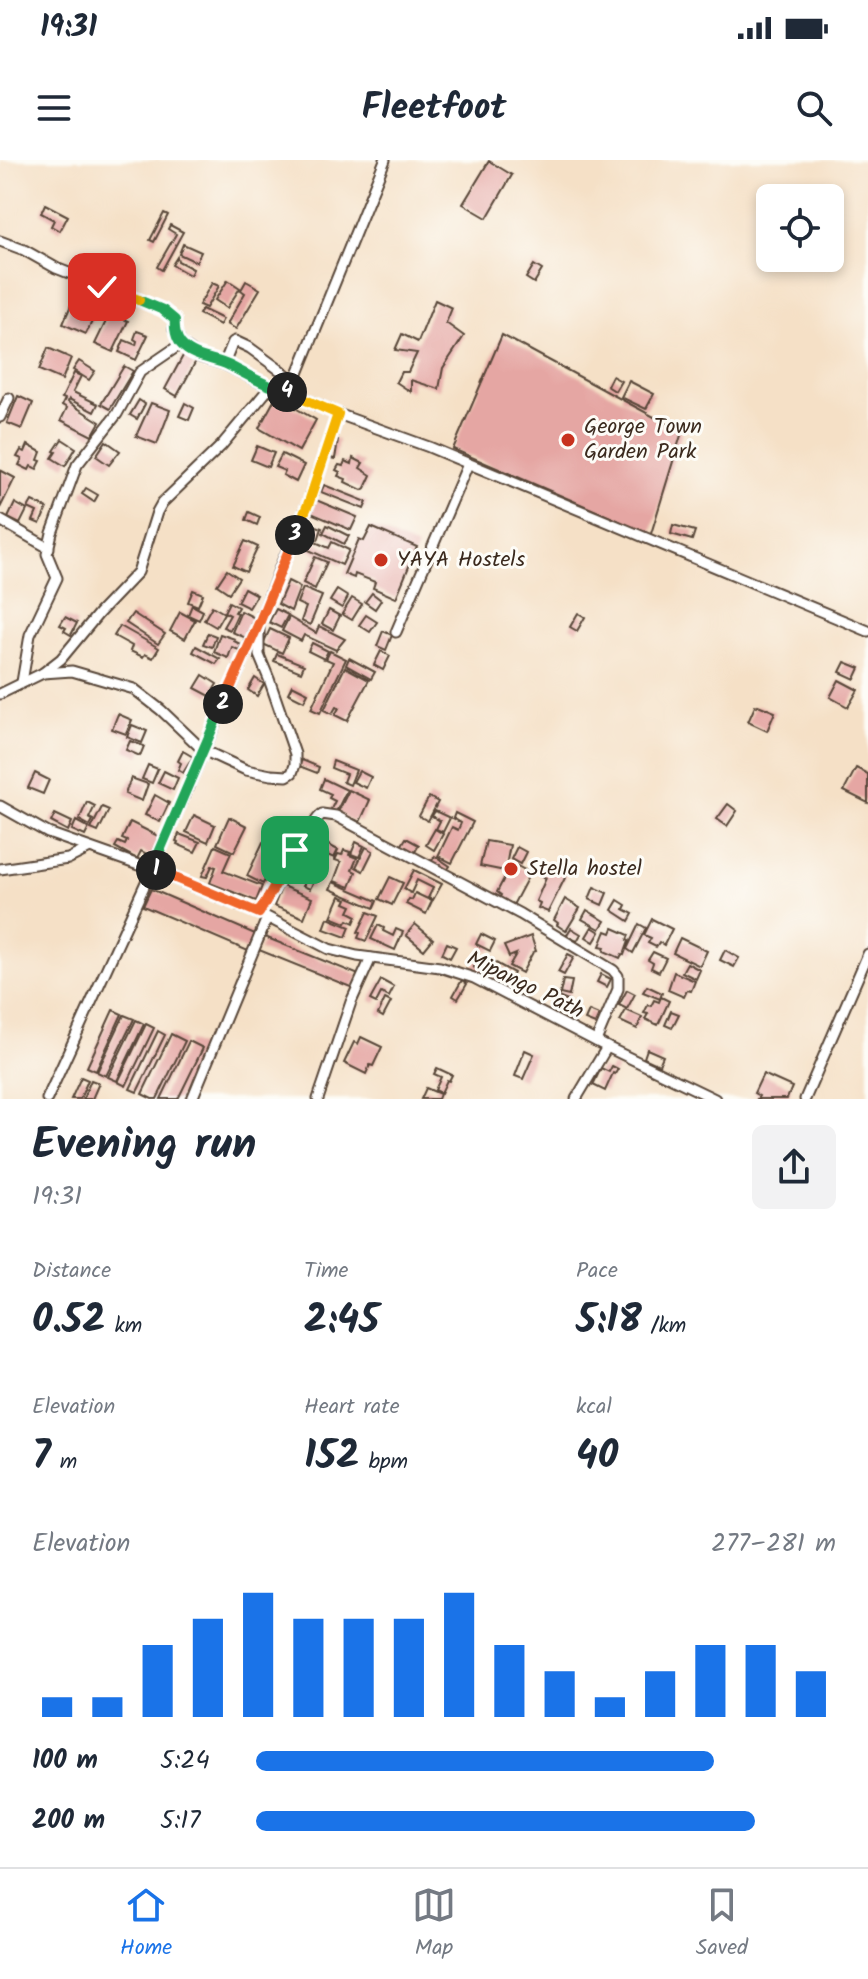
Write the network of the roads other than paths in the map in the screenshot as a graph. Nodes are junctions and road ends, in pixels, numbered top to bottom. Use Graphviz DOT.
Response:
graph roads {
  1 [pos="385,160"];
  2 [pos="0,241"];
  3 [pos="181,344"];
  4 [pos="224,364"];
  5 [pos="295,381"];
  6 [pos="270,387"];
  7 [pos="290,393"];
  8 [pos="9,398"];
  9 [pos="338,414"];
  10 [pos="0,417"];
  11 [pos="468,464"];
  12 [pos="0,520"];
  13 [pos="49,548"];
  14 [pos="260,621"];
  15 [pos="868,631"];
  16 [pos="396,632"];
  17 [pos="43,673"];
  18 [pos="22,682"];
  19 [pos="0,694"];
  20 [pos="203,750"];
  21 [pos="0,806"];
  22 [pos="88,849"];
  23 [pos="0,869"];
  24 [pos="152,869"];
  25 [pos="263,916"];
  26 [pos="868,954"];
  27 [pos="371,958"];
  28 [pos="596,1041"];
  29 [pos="607,1047"];
  30 [pos="193,1098"];
  31 [pos="47,1099"];
  32 [pos="318,1099"];
  33 [pos="576,1099"];
  34 [pos="715,1099"];
  35 [pos="805,1099"];
  1 -- 5 [label="street"];
  2 -- 3 [label="street"];
  3 -- 4 [label="street"];
  3 -- 13 [label="street"];
  4 -- 5 [label="street"];
  4 -- 6 [label="street"];
  5 -- 7 [label="street"];
  6 -- 7 [label="street"];
  6 -- 17 [label="street"];
  7 -- 9 [label="street"];
  8 -- 10 [label="street"];
  9 -- 11 [label="street"];
  9 -- 14 [label="street"];
  11 -- 15 [label="street"];
  11 -- 16 [label="street"];
  12 -- 13 [label="street"];
  13 -- 18 [label="street"];
  14 -- 20 [label="street"];
  14 -- 20 [label="street"];
  17 -- 18 [label="street"];
  17 -- 20 [label="street"];
  18 -- 19 [label="street"];
  20 -- 24 [label="street"];
  21 -- 22 [label="street, Mipango Path"];
  22 -- 23 [label="street"];
  22 -- 24 [label="street, Mipango Path"];
  24 -- 25 [label="street, Mipango Path"];
  24 -- 31 [label="street"];
  25 -- 27 [label="street, Mipango Path"];
  25 -- 28 [label="street"];
  25 -- 30 [label="street"];
  26 -- 35 [label="street"];
  27 -- 28 [label="street, Mipango Path"];
  27 -- 32 [label="street"];
  28 -- 29 [label="street, Mipango Path"];
  29 -- 33 [label="street"];
  29 -- 34 [label="street, Mipango Path"];
}
